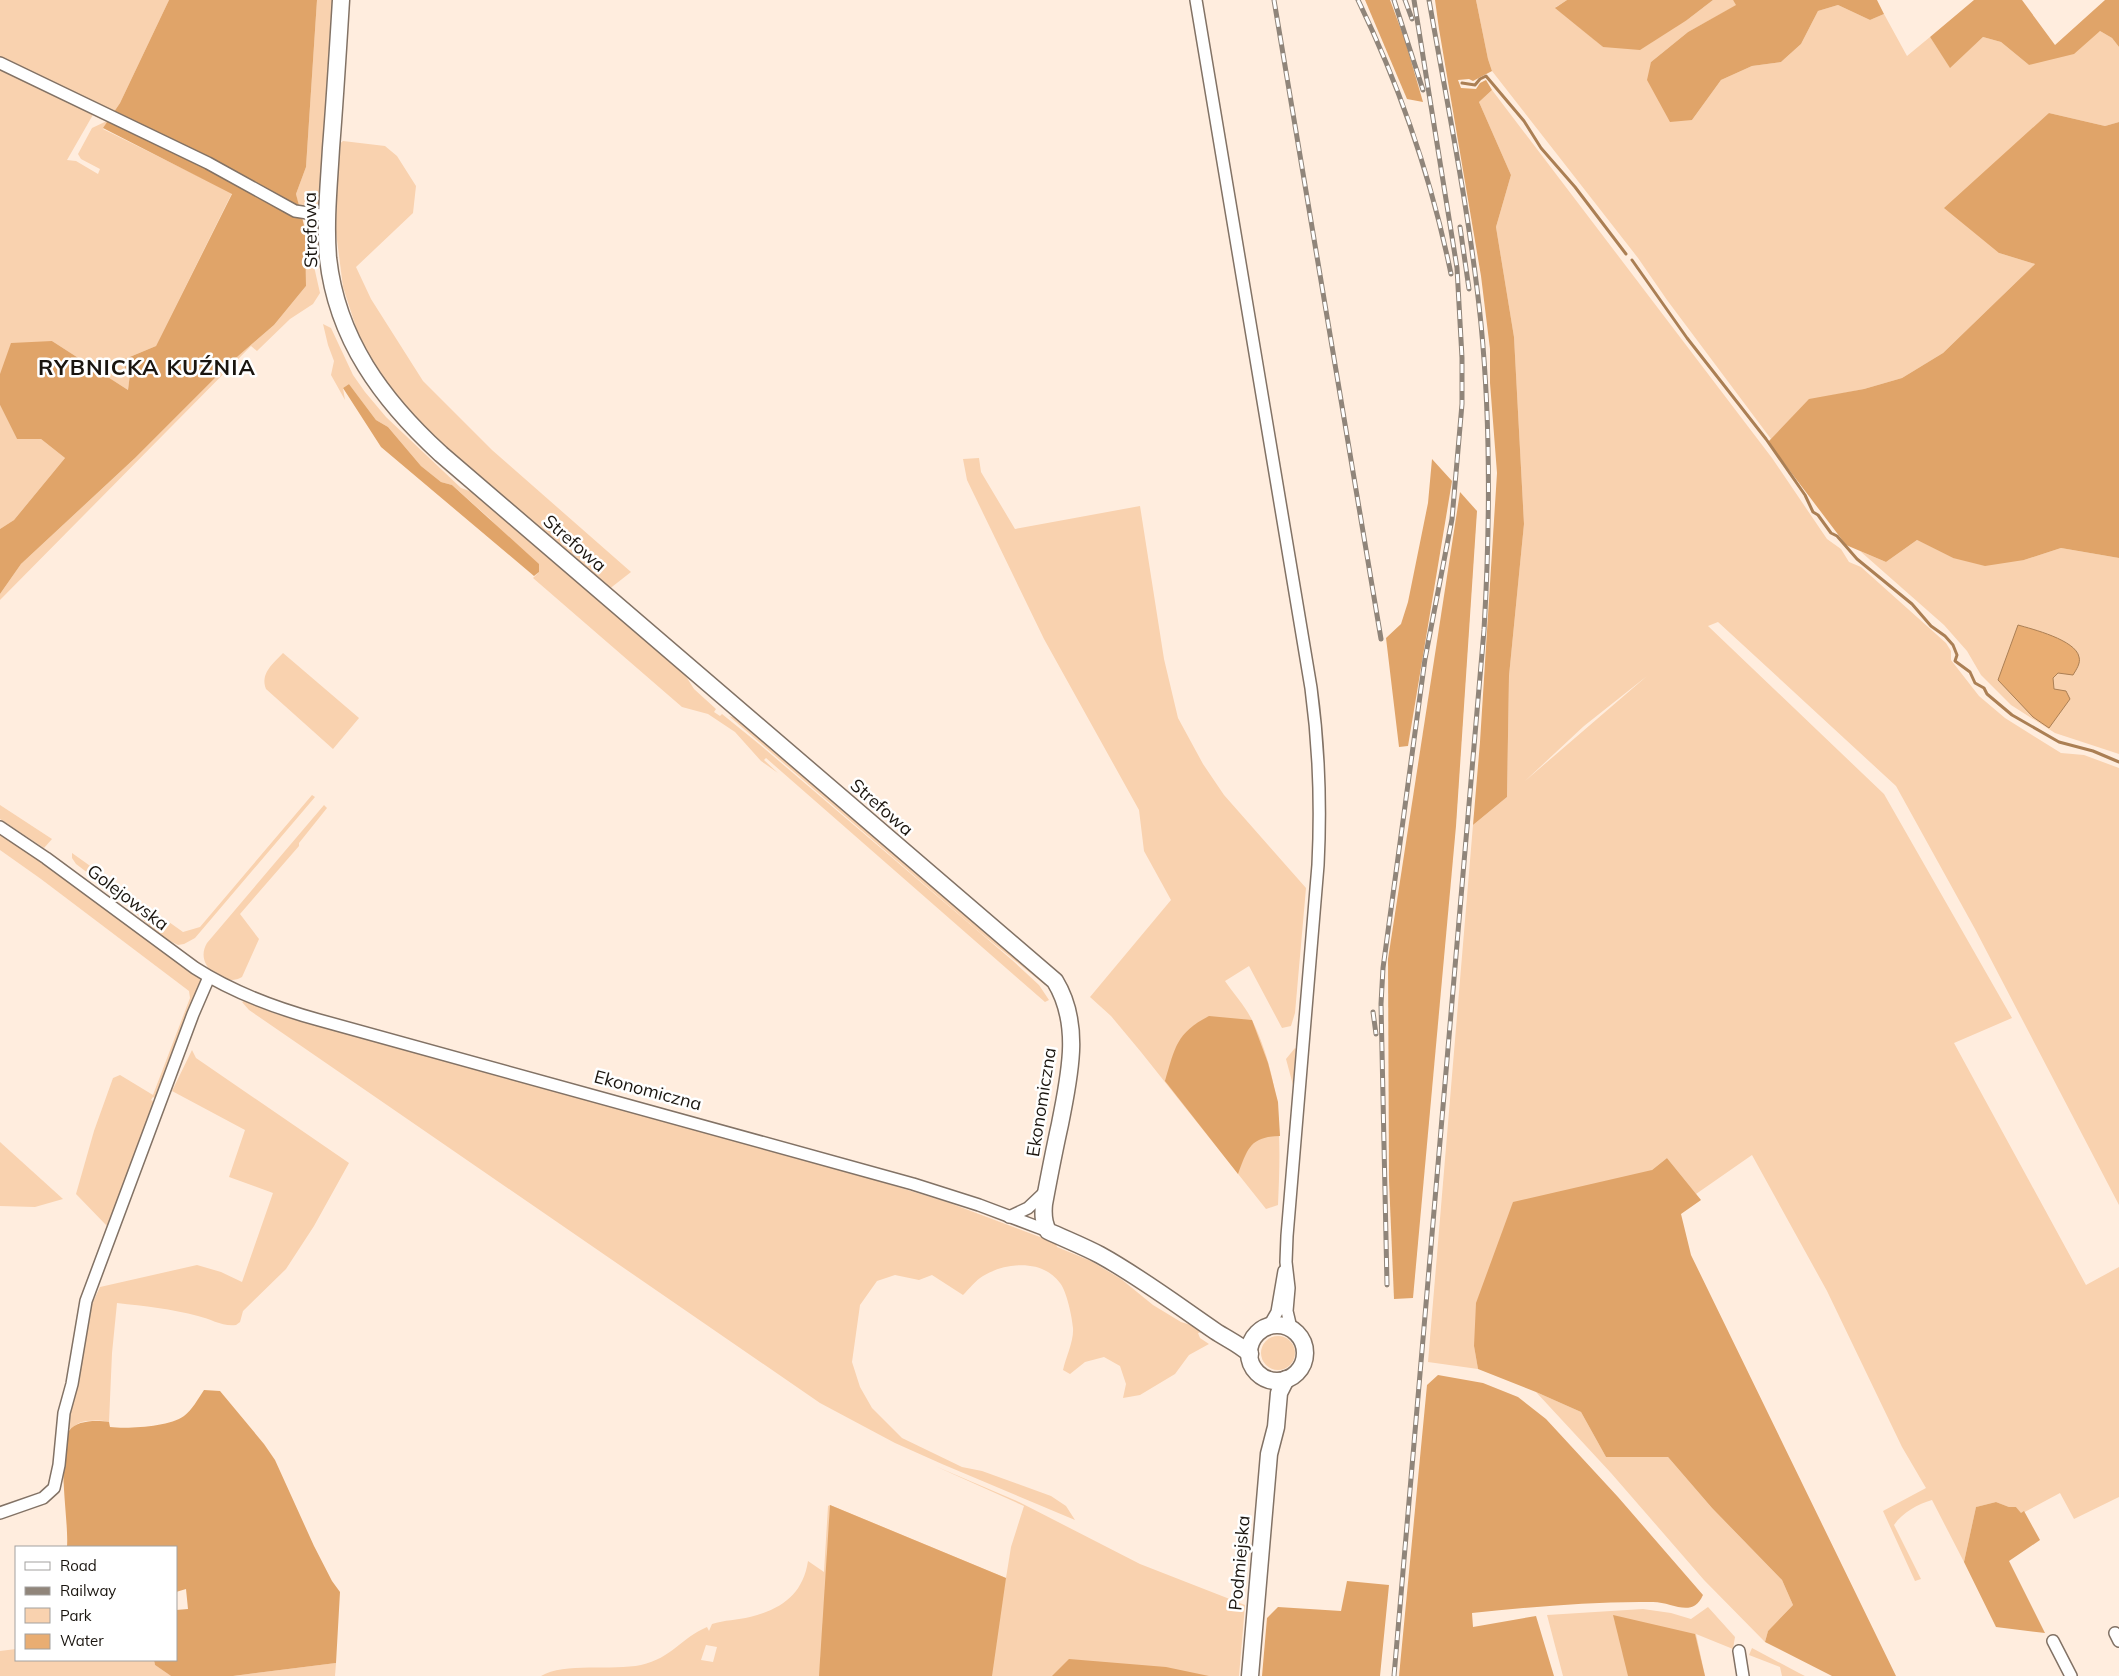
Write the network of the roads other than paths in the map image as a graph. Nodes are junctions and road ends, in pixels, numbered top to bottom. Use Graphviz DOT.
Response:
graph roads {
  1 [pos="341,0"];
  2 [pos="1196,0"];
  3 [pos="0,63"];
  4 [pos="327,216"];
  5 [pos="0,827"];
  6 [pos="209,977"];
  7 [pos="1056,982"];
  8 [pos="237,992"];
  9 [pos="1047,1191"];
  10 [pos="1009,1217"];
  11 [pos="1048,1231"];
  12 [pos="1286,1262"];
  13 [pos="1187,1310"];
  14 [pos="1291,1328"];
  15 [pos="1263,1330"];
  16 [pos="1250,1354"];
  17 [pos="1261,1375"];
  18 [pos="1286,1379"];
  19 [pos="1269,1454"];
  20 [pos="0,1513"];
  21 [pos="2053,1641"];
  22 [pos="1738,1651"];
  23 [pos="1250,1676"];
  24 [pos="1743,1676"];
  25 [pos="2070,1676"];
  1 -- 4 [label="street, Strefowa"];
  2 -- 12 [label="street"];
  3 -- 4 [label="street"];
  4 -- 7 [label="street, Strefowa"];
  5 -- 6 [label="street, Golejowska"];
  6 -- 8 [label="street, Golejowska"];
  6 -- 20 [label="street"];
  7 -- 9 [label="street, Ekonomiczna"];
  8 -- 10 [label="street, Ekonomiczna"];
  9 -- 10 [label="street"];
  9 -- 11 [label="street, Ekonomiczna"];
  10 -- 11 [label="street, Ekonomiczna"];
  11 -- 13 [label="street, Ekonomiczna"];
  12 -- 14 [label="street"];
  12 -- 15 [label="street"];
  13 -- 15 [label="street, Ekonomiczna"];
  13 -- 16 [label="street, Ekonomiczna"];
  14 -- 15 [label="street"];
  14 -- 18 [label="street"];
  15 -- 16 [label="street"];
  16 -- 17 [label="street"];
  17 -- 18 [label="street"];
  17 -- 19 [label="street, Podmiejska"];
  18 -- 19 [label="street, Podmiejska"];
  19 -- 23 [label="street, Podmiejska"];
  21 -- 25 [label="street"];
  22 -- 24 [label="street"];
}
